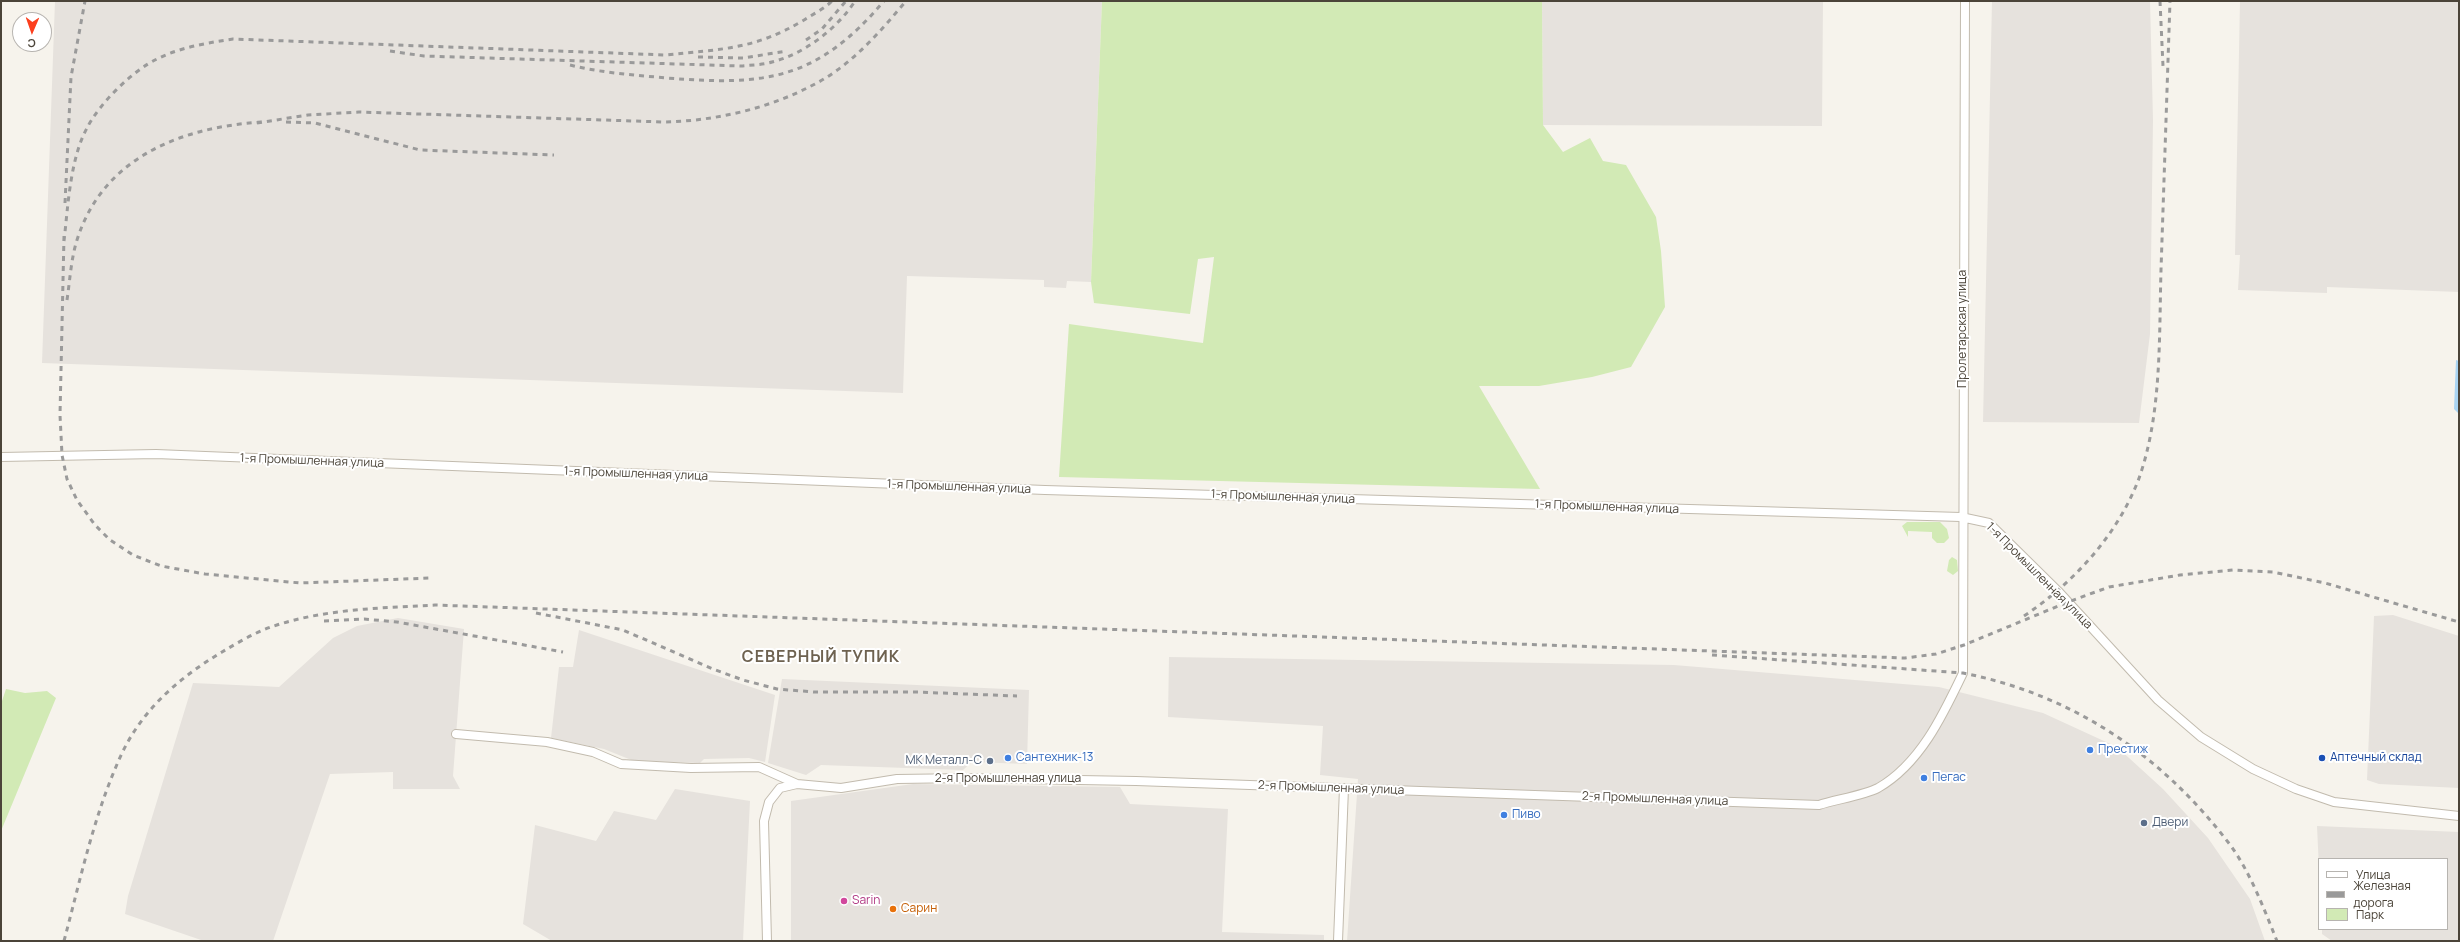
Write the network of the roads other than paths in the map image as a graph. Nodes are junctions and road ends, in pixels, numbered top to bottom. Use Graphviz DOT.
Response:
graph roads {
  1 [pos="1965,1"];
  2 [pos="1,457"];
  3 [pos="1961,517"];
  4 [pos="1964,657"];
  5 [pos="456,734"];
  6 [pos="797,784"];
  7 [pos="1344,788"];
  8 [pos="2459,816"];
  9 [pos="767,941"];
  10 [pos="1338,941"];
  1 -- 3 [label="street, Пролетарская улица"];
  2 -- 3 [label="street, 1-я Промышленная улица"];
  3 -- 4 [label="street, Пролетарская улица"];
  3 -- 8 [label="street, 1-я Промышленная улица"];
  4 -- 7 [label="street, 2-я Промышленная улица"];
  5 -- 6 [label="street"];
  6 -- 7 [label="street, 2-я Промышленная улица"];
  6 -- 9 [label="street, 2-я Промышленная улица"];
  7 -- 10 [label="street"];
}
